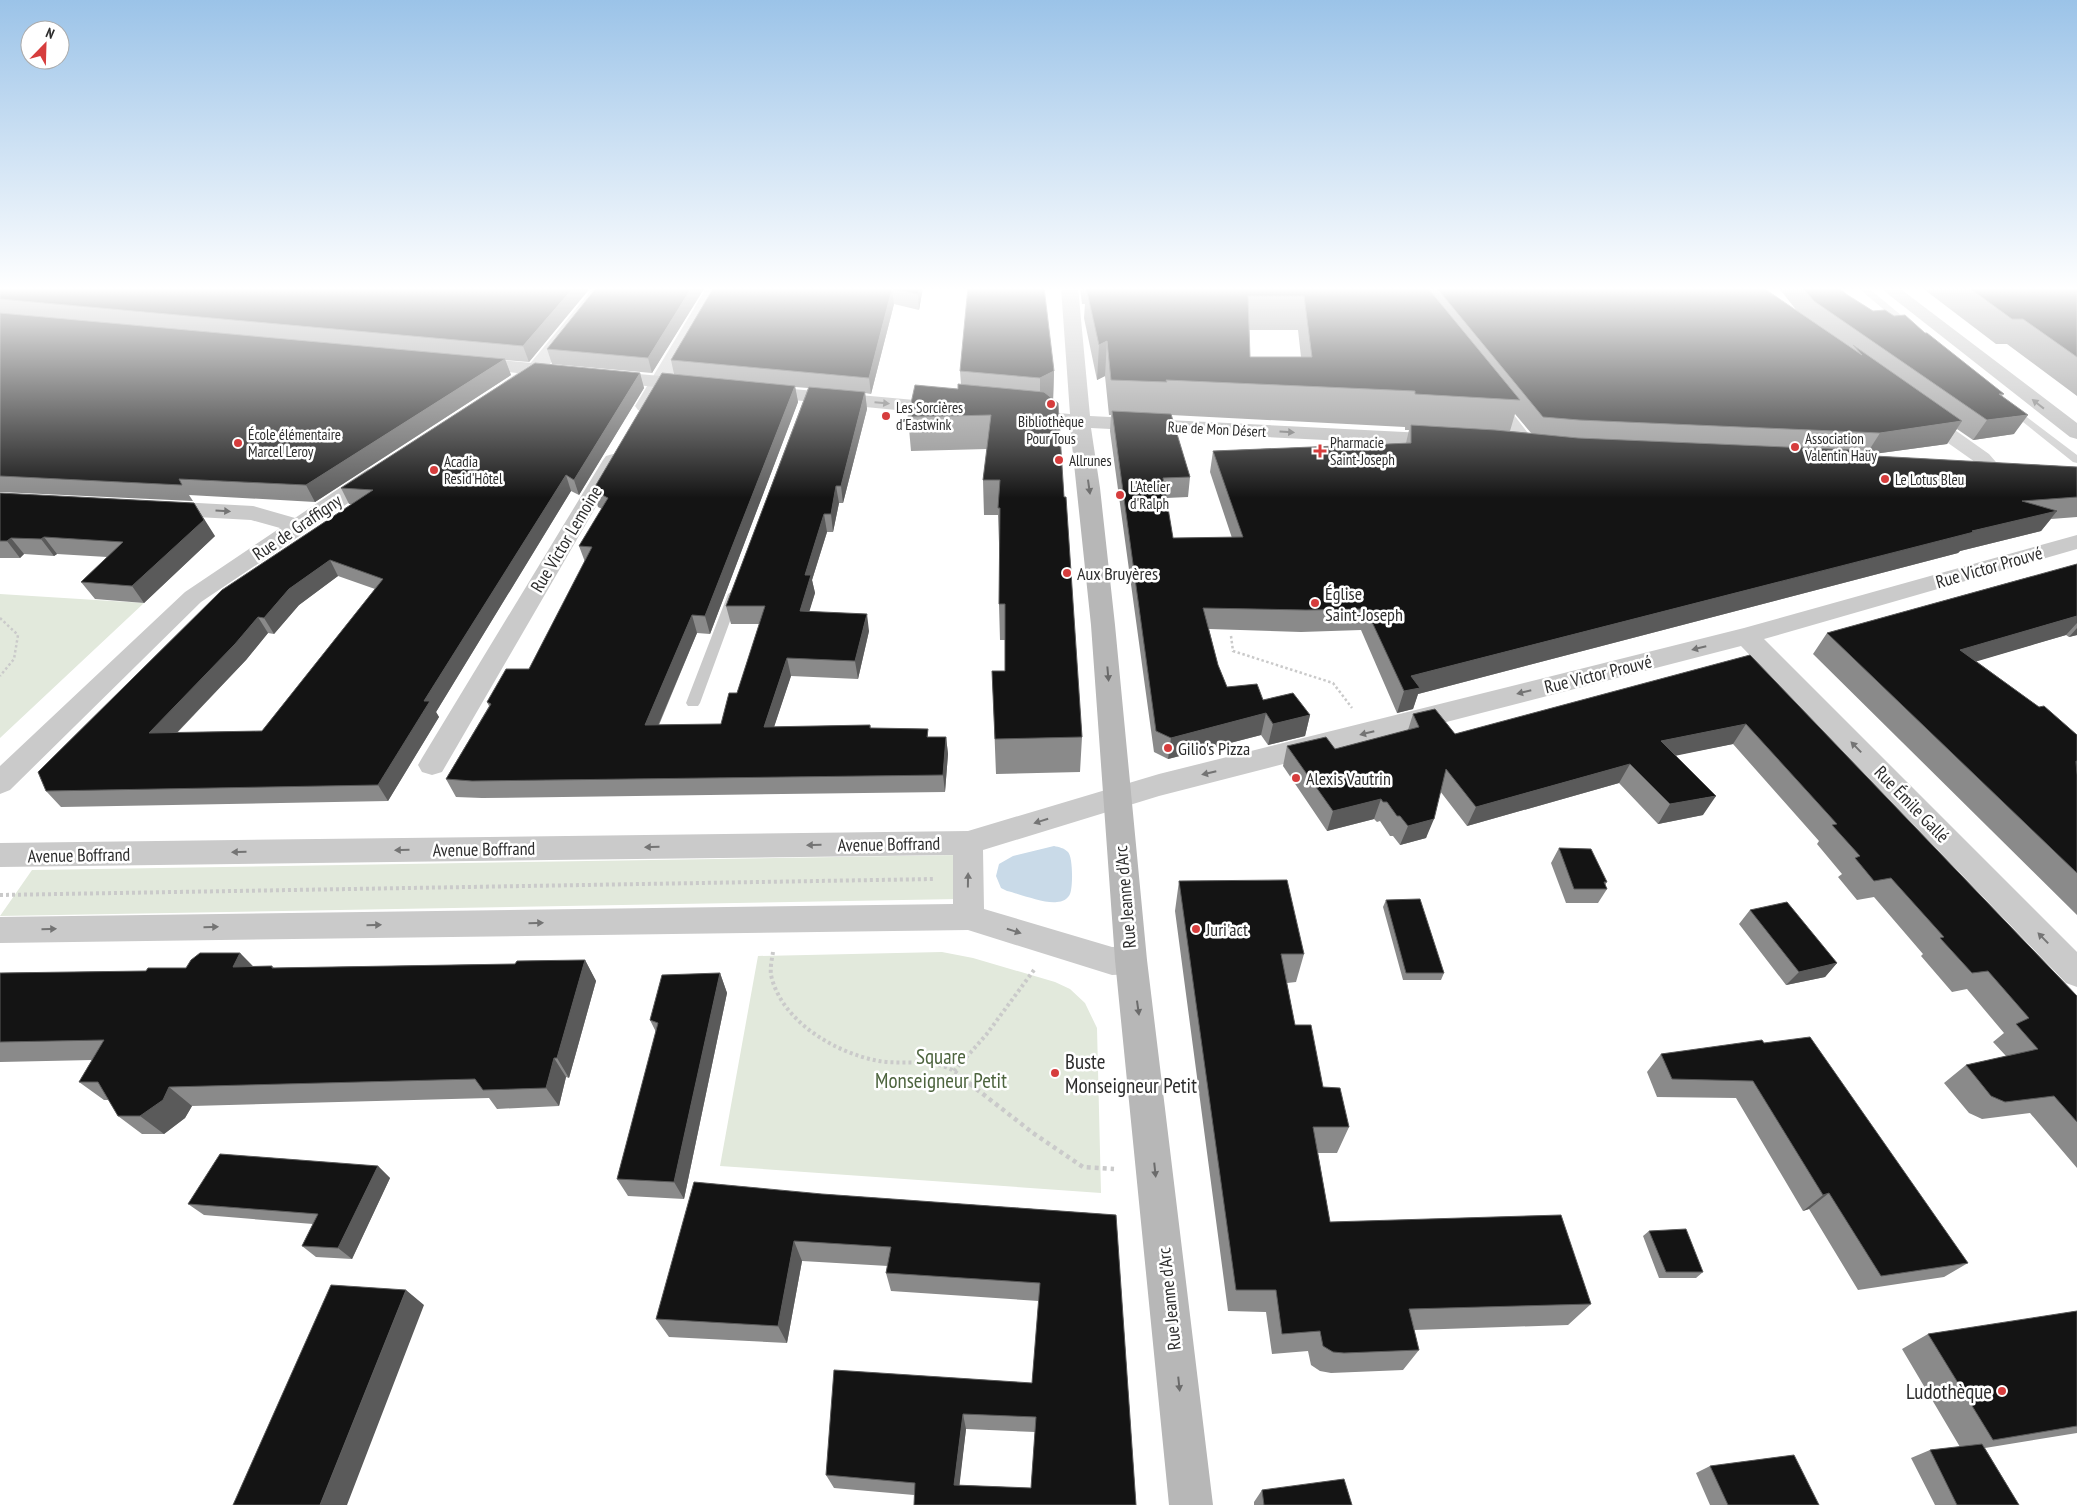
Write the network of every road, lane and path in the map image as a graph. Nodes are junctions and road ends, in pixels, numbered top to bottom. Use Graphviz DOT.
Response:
graph roads {
  1 [pos="546,357"];
  2 [pos="674,357"];
  3 [pos="1080,357"];
  4 [pos="1977,357"];
  5 [pos="455,362"];
  6 [pos="535,370"];
  7 [pos="659,382"];
  8 [pos="1481,386"];
  9 [pos="708,387"];
  10 [pos="738,390"];
  11 [pos="499,394"];
  12 [pos="2003,402"];
  13 [pos="1910,407"];
  14 [pos="964,411"];
  15 [pos="1002,414"];
  16 [pos="1081,421"];
  17 [pos="2077,434"];
  18 [pos="1468,441"];
  19 [pos="1505,444"];
  20 [pos="1536,447"];
  21 [pos="394,462"];
  22 [pos="1961,467"];
  23 [pos="2072,468"];
  24 [pos="2000,469"];
  25 [pos="136,507"];
  26 [pos="297,526"];
  27 [pos="2077,542"];
  28 [pos="738,582"];
  29 [pos="0,618"];
  30 [pos="1231,636"];
  31 [pos="1746,636"];
  32 [pos="0,676"];
  33 [pos="693,703"];
  34 [pos="1371,732"];
  35 [pos="432,765"];
  36 [pos="0,783"];
  37 [pos="1117,797"];
  38 [pos="968,843"];
  39 [pos="0,855"];
  40 [pos="969,878"];
  41 [pos="0,895"];
  42 [pos="968,917"];
  43 [pos="0,930"];
  44 [pos="773,945"];
  45 [pos="1131,960"];
  46 [pos="1038,966"];
  47 [pos="2077,973"];
  48 [pos="954,1071"];
  49 [pos="1114,1169"];
  50 [pos="1191,1505"];
  1 -- 6 [label="street"];
  2 -- 7 [label="street, Rue Victor Lemoine"];
  3 -- 16 [label="main road, Rue Jeanne d'Arc"];
  17 -- 4 [label="main road, one-way"];
  5 -- 6 [label="main road"];
  6 -- 7 [label="main road"];
  6 -- 11 [label="street"];
  7 -- 9 [label="main road"];
  7 -- 35 [label="street, Rue Victor Lemoine"];
  8 -- 20 [label="street"];
  10 -- 14 [label="main road, one-way"];
  12 -- 23 [label="lane"];
  13 -- 24 [label="street"];
  15 -- 16 [label="main road, Rue de Mon Désert"];
  16 -- 18 [label="main road, Rue de Mon Désert, one-way"];
  16 -- 37 [label="main road, Rue Jeanne d'Arc, one-way"];
  19 -- 20 [label="main road"];
  21 -- 26 [label="street, Rue de Graffigny"];
  22 -- 24 [label="main road"];
  25 -- 26 [label="street, one-way"];
  26 -- 36 [label="street, Rue de Graffigny"];
  27 -- 31 [label="street, Rue Victor Prouvé"];
  28 -- 33 [label="lane"];
  29 -- 32 [label="path"];
  30 -- 34 [label="path"];
  31 -- 34 [label="street, Rue Victor Prouvé, one-way"];
  47 -- 31 [label="street, Rue Émile Gallé, one-way"];
  34 -- 37 [label="street, Rue Victor Prouvé, one-way"];
  37 -- 38 [label="street, Avenue Boffrand, one-way"];
  37 -- 45 [label="main road, Rue Jeanne d'Arc"];
  38 -- 39 [label="street, Avenue Boffrand, one-way"];
  38 -- 40 [label="street"];
  40 -- 41 [label="path"];
  42 -- 40 [label="street, one-way"];
  43 -- 42 [label="street, one-way"];
  42 -- 45 [label="street, one-way"];
  44 -- 48 [label="path"];
  45 -- 50 [label="main road, Rue Jeanne d'Arc, one-way"];
  46 -- 48 [label="path"];
  48 -- 49 [label="path"];
}
